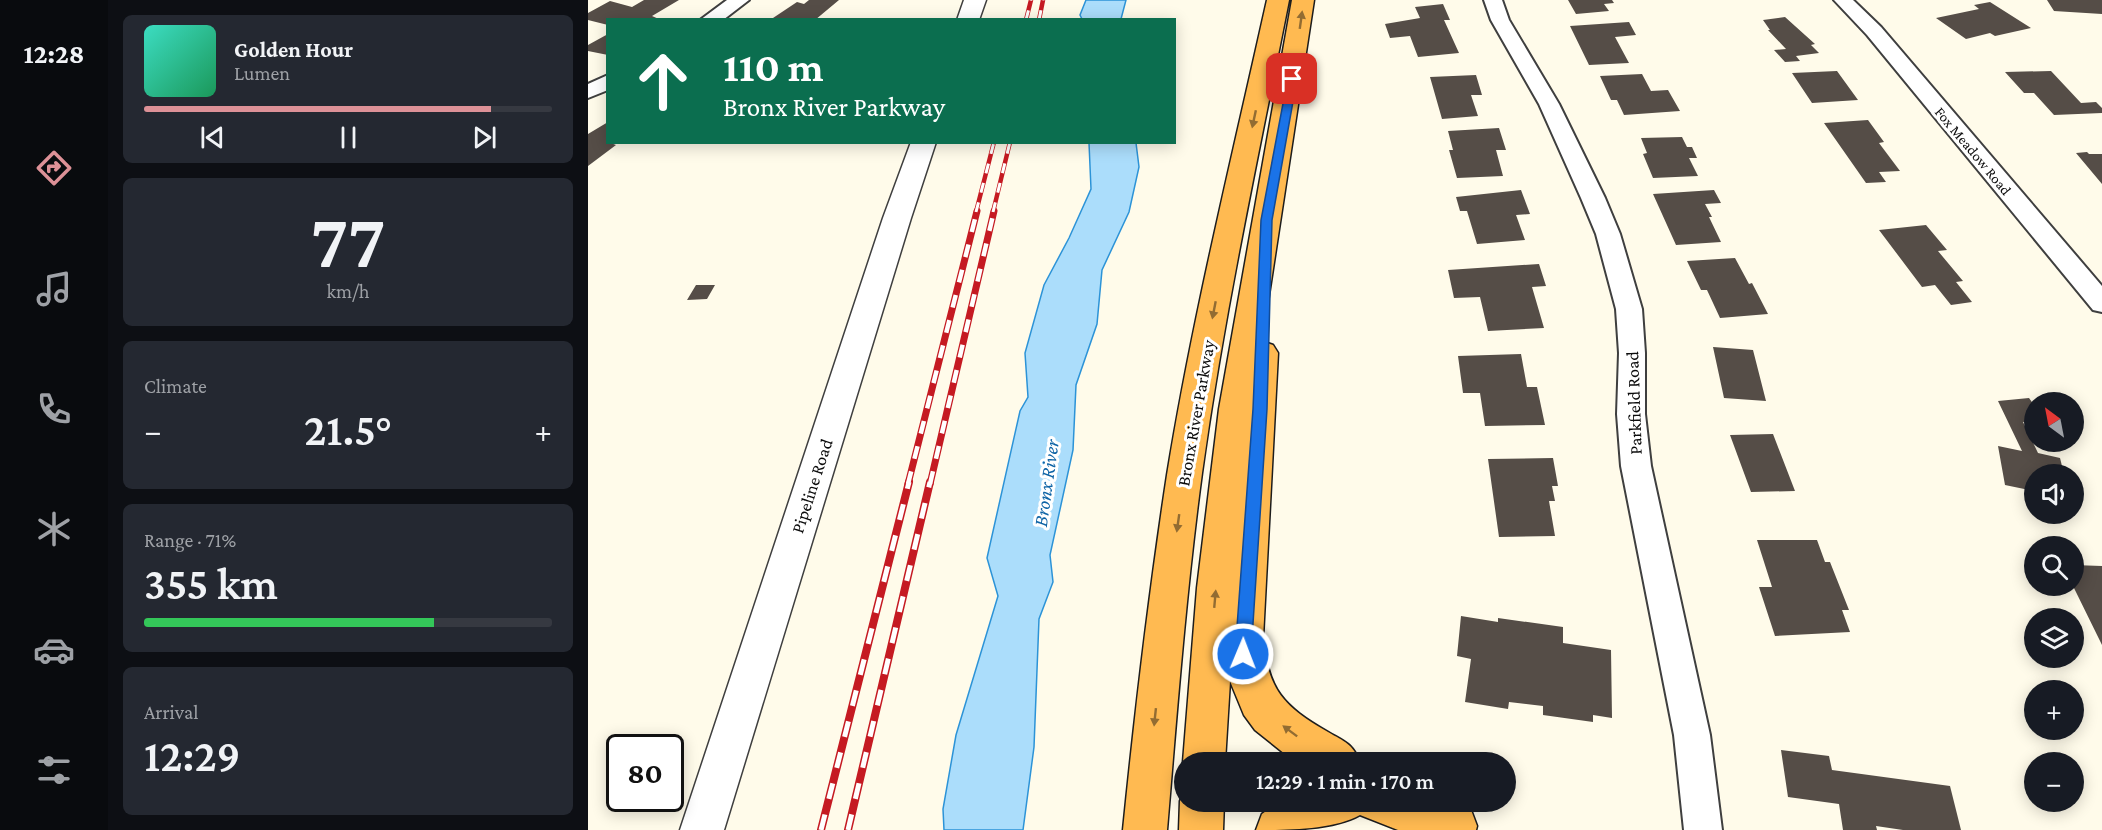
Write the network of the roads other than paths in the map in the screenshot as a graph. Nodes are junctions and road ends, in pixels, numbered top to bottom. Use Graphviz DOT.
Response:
graph roads {
  1 [pos="741,0"];
  2 [pos="975,0"];
  3 [pos="1278,0"];
  4 [pos="1304,0"];
  5 [pos="1493,0"];
  6 [pos="1842,0"];
  7 [pos="712,18"];
  8 [pos="969,18"];
  9 [pos="606,82"];
  10 [pos="588,92"];
  11 [pos="923,144"];
  12 [pos="1267,220"];
  13 [pos="2102,303"];
  14 [pos="1205,752"];
  15 [pos="1321,752"];
  16 [pos="1202,812"];
  17 [pos="1301,812"];
  18 [pos="1410,812"];
  19 [pos="1430,812"];
  20 [pos="1460,828"];
  21 [pos="702,830"];
  22 [pos="1145,830"];
  23 [pos="1201,830"];
  24 [pos="1278,830"];
  25 [pos="1703,830"];
  1 -- 7 [label="street"];
  2 -- 8 [label="street"];
  3 -- 22 [label="highway, Bronx River Parkway, one-way"];
  12 -- 4 [label="highway, Bronx River Parkway, one-way"];
  5 -- 25 [label="street, Parkfield Road"];
  6 -- 13 [label="street, Fox Meadow Road"];
  9 -- 10 [label="street"];
  11 -- 21 [label="street, Pipeline Road"];
  14 -- 12 [label="highway, Bronx River Parkway, one-way"];
  15 -- 12 [label="highway, one-way"];
  16 -- 23 [label="highway"];
  17 -- 24 [label="highway"];
  18 -- 20 [label="highway"];
  19 -- 20 [label="highway"];
}
